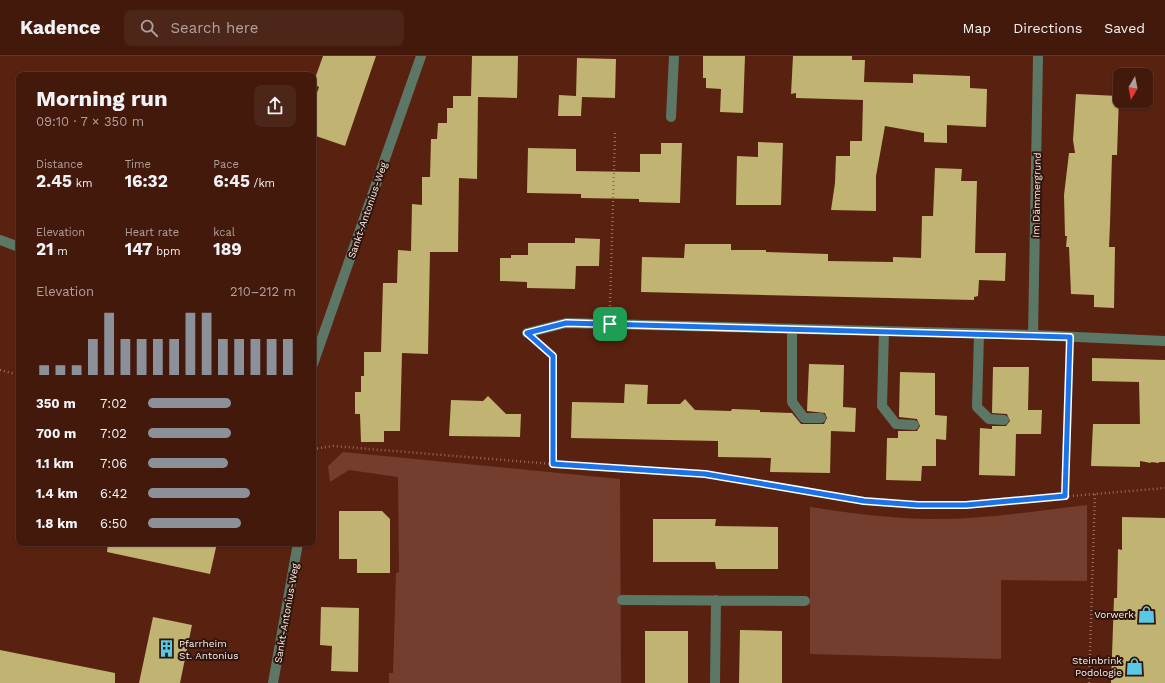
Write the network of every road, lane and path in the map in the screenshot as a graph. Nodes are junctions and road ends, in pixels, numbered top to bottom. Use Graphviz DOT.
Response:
graph roads {
  1 [pos="421,56"];
  2 [pos="674,56"];
  3 [pos="1038,56"];
  4 [pos="672,117"];
  5 [pos="615,133"];
  6 [pos="0,240"];
  7 [pos="16,246"];
  8 [pos="610,324"];
  9 [pos="792,330"];
  10 [pos="884,331"];
  11 [pos="527,333"];
  12 [pos="979,334"];
  13 [pos="1033,335"];
  14 [pos="1070,337"];
  15 [pos="1165,341"];
  16 [pos="316,355"];
  17 [pos="0,370"];
  18 [pos="16,374"];
  19 [pos="820,418"];
  20 [pos="1004,420"];
  21 [pos="914,425"];
  22 [pos="316,449"];
  23 [pos="553,464"];
  24 [pos="1165,488"];
  25 [pos="1096,494"];
  26 [pos="1065,496"];
  27 [pos="297,546"];
  28 [pos="622,600"];
  29 [pos="716,600"];
  30 [pos="805,601"];
  31 [pos="273,683"];
  32 [pos="715,683"];
  33 [pos="1089,683"];
  1 -- 16 [label="street, Sankt-Antonius-Weg"];
  2 -- 4 [label="street"];
  3 -- 13 [label="street, Im Dämmergrund"];
  5 -- 8 [label="path"];
  6 -- 7 [label="street"];
  8 -- 9 [label="street"];
  8 -- 11 [label="street"];
  9 -- 10 [label="street"];
  9 -- 19 [label="street"];
  10 -- 12 [label="street"];
  10 -- 21 [label="street"];
  11 -- 23 [label="path"];
  12 -- 13 [label="street"];
  12 -- 20 [label="street"];
  13 -- 14 [label="street"];
  14 -- 15 [label="street"];
  14 -- 26 [label="path"];
  17 -- 18 [label="path"];
  22 -- 23 [label="path"];
  23 -- 26 [label="path"];
  24 -- 25 [label="path"];
  25 -- 26 [label="path"];
  25 -- 33 [label="path"];
  27 -- 31 [label="street, Sankt-Antonius-Weg"];
  28 -- 29 [label="street"];
  29 -- 30 [label="street"];
  29 -- 32 [label="street"];
}
